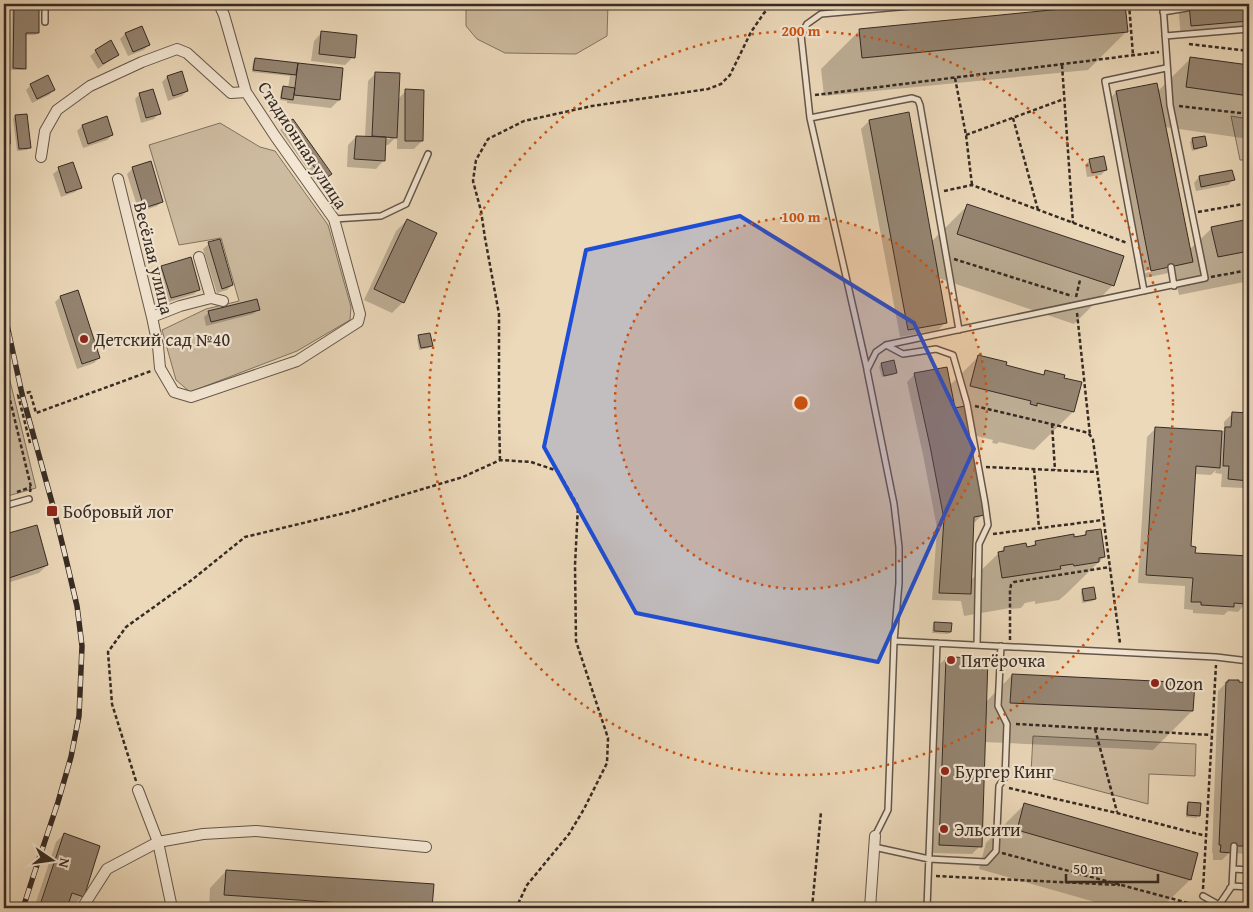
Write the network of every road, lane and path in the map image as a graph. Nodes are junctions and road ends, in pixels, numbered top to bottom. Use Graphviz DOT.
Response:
graph roads {
  1 [pos="5,4"];
  2 [pos="45,4"];
  3 [pos="219,4"];
  4 [pos="773,4"];
  5 [pos="932,4"];
  6 [pos="1130,4"];
  7 [pos="1163,4"];
  8 [pos="1187,8"];
  9 [pos="1163,12"];
  10 [pos="45,22"];
  11 [pos="1249,30"];
  12 [pos="1165,36"];
  13 [pos="1184,43"];
  14 [pos="1249,51"];
  15 [pos="1166,52"];
  16 [pos="1133,55"];
  17 [pos="4,57"];
  18 [pos="1062,64"];
  19 [pos="1166,68"];
  20 [pos="955,78"];
  21 [pos="4,92"];
  22 [pos="246,92"];
  23 [pos="808,96"];
  24 [pos="1064,99"];
  25 [pos="1170,105"];
  26 [pos="1249,114"];
  27 [pos="810,118"];
  28 [pos="1013,118"];
  29 [pos="966,135"];
  30 [pos="7,142"];
  31 [pos="428,154"];
  32 [pos="41,157"];
  33 [pos="118,179"];
  34 [pos="972,185"];
  35 [pos="935,192"];
  36 [pos="1249,203"];
  37 [pos="1038,210"];
  38 [pos="1192,214"];
  39 [pos="334,220"];
  40 [pos="1073,223"];
  41 [pos="1136,246"];
  42 [pos="946,256"];
  43 [pos="199,257"];
  44 [pos="1171,266"];
  45 [pos="1249,270"];
  46 [pos="1204,278"];
  47 [pos="1080,280"];
  48 [pos="1174,286"];
  49 [pos="1144,292"];
  50 [pos="211,298"];
  51 [pos="223,301"];
  52 [pos="1076,306"];
  53 [pos="152,317"];
  54 [pos="959,330"];
  55 [pos="886,345"];
  56 [pos="297,361"];
  57 [pos="160,368"];
  58 [pos="867,370"];
  59 [pos="4,375"];
  60 [pos="967,404"];
  61 [pos="1052,424"];
  62 [pos="1090,435"];
  63 [pos="30,443"];
  64 [pos="500,460"];
  65 [pos="979,466"];
  66 [pos="1034,469"];
  67 [pos="1055,470"];
  68 [pos="1097,472"];
  69 [pos="28,499"];
  70 [pos="4,506"];
  71 [pos="1103,520"];
  72 [pos="1039,528"];
  73 [pos="983,535"];
  74 [pos="1110,567"];
  75 [pos="894,641"];
  76 [pos="937,644"];
  77 [pos="977,645"];
  78 [pos="1001,646"];
  79 [pos="1010,646"];
  80 [pos="1122,652"];
  81 [pos="1216,658"];
  82 [pos="1249,660"];
  83 [pos="1007,724"];
  84 [pos="1094,729"];
  85 [pos="1211,735"];
  86 [pos="999,786"];
  87 [pos="138,790"];
  88 [pos="821,812"];
  89 [pos="1117,813"];
  90 [pos="875,836"];
  91 [pos="1206,836"];
  92 [pos="158,842"];
  93 [pos="1234,846"];
  94 [pos="426,847"];
  95 [pos="874,847"];
  96 [pos="996,851"];
  97 [pos="929,859"];
  98 [pos="1233,869"];
  99 [pos="1249,870"];
  100 [pos="929,876"];
  101 [pos="1126,886"];
  102 [pos="1232,886"];
  103 [pos="1249,887"];
  104 [pos="1203,896"];
  105 [pos="1219,907"];
  106 [pos="82,908"];
  107 [pos="172,908"];
  108 [pos="516,908"];
  109 [pos="812,908"];
  110 [pos="870,908"];
  111 [pos="927,908"];
  1 -- 17 [label="lane"];
  2 -- 10 [label="lane"];
  3 -- 22 [label="street, Стадионная улица"];
  4 -- 64 [label="path"];
  5 -- 23 [label="lane"];
  6 -- 16 [label="path"];
  7 -- 9 [label="lane"];
  8 -- 9 [label="lane"];
  9 -- 12 [label="lane"];
  11 -- 12 [label="lane"];
  12 -- 15 [label="lane"];
  13 -- 14 [label="path"];
  15 -- 16 [label="path"];
  15 -- 19 [label="lane"];
  16 -- 18 [label="path"];
  18 -- 20 [label="path"];
  18 -- 24 [label="path"];
  19 -- 25 [label="lane"];
  19 -- 41 [label="lane"];
  20 -- 23 [label="path"];
  20 -- 29 [label="path"];
  21 -- 30 [label="lane"];
  22 -- 32 [label="street"];
  22 -- 39 [label="street, Стадионная улица"];
  23 -- 27 [label="lane"];
  24 -- 28 [label="path"];
  24 -- 40 [label="path"];
  25 -- 26 [label="path"];
  25 -- 38 [label="lane"];
  27 -- 35 [label="lane"];
  27 -- 58 [label="lane"];
  28 -- 29 [label="path"];
  28 -- 37 [label="path"];
  29 -- 34 [label="path"];
  31 -- 39 [label="lane"];
  33 -- 53 [label="street, Весёлая улица"];
  34 -- 35 [label="path"];
  34 -- 37 [label="path"];
  35 -- 42 [label="lane"];
  36 -- 38 [label="path"];
  37 -- 40 [label="path"];
  38 -- 46 [label="lane"];
  39 -- 56 [label="street, Стадионная улица"];
  40 -- 41 [label="path"];
  41 -- 49 [label="lane"];
  42 -- 47 [label="path"];
  42 -- 54 [label="lane"];
  43 -- 50 [label="street"];
  44 -- 48 [label="lane"];
  45 -- 46 [label="path"];
  46 -- 48 [label="lane"];
  48 -- 49 [label="lane"];
  49 -- 52 [label="lane"];
  50 -- 51 [label="street"];
  50 -- 53 [label="street"];
  52 -- 54 [label="lane"];
  52 -- 62 [label="path"];
  53 -- 57 [label="street, Весёлая улица"];
  54 -- 55 [label="lane"];
  55 -- 58 [label="lane"];
  55 -- 60 [label="lane"];
  56 -- 57 [label="street, Весёлая улица"];
  57 -- 63 [label="path"];
  58 -- 75 [label="lane"];
  59 -- 69 [label="path"];
  60 -- 61 [label="path"];
  60 -- 65 [label="lane"];
  61 -- 62 [label="path"];
  61 -- 67 [label="path"];
  62 -- 68 [label="path"];
  64 -- 87 [label="path"];
  64 -- 108 [label="path"];
  65 -- 66 [label="path"];
  65 -- 73 [label="lane"];
  66 -- 67 [label="path"];
  66 -- 72 [label="path"];
  67 -- 68 [label="path"];
  68 -- 71 [label="path"];
  69 -- 70 [label="lane"];
  71 -- 72 [label="path"];
  71 -- 74 [label="path"];
  72 -- 73 [label="path"];
  73 -- 77 [label="lane"];
  74 -- 79 [label="path"];
  74 -- 80 [label="path"];
  75 -- 76 [label="lane"];
  75 -- 90 [label="lane"];
  76 -- 77 [label="lane"];
  76 -- 97 [label="lane"];
  77 -- 78 [label="lane"];
  78 -- 79 [label="lane"];
  78 -- 83 [label="lane"];
  79 -- 80 [label="lane"];
  80 -- 81 [label="lane"];
  81 -- 82 [label="lane"];
  81 -- 85 [label="path"];
  83 -- 84 [label="path"];
  83 -- 86 [label="lane"];
  84 -- 85 [label="path"];
  84 -- 89 [label="path"];
  85 -- 91 [label="path"];
  86 -- 89 [label="path"];
  86 -- 96 [label="lane"];
  87 -- 92 [label="street"];
  88 -- 109 [label="path"];
  89 -- 91 [label="path"];
  90 -- 95 [label="street"];
  91 -- 104 [label="path"];
  92 -- 94 [label="street"];
  92 -- 106 [label="street"];
  92 -- 107 [label="street"];
  93 -- 98 [label="lane"];
  95 -- 97 [label="lane"];
  95 -- 110 [label="street"];
  96 -- 97 [label="lane"];
  96 -- 101 [label="path"];
  97 -- 100 [label="lane"];
  98 -- 99 [label="lane"];
  98 -- 102 [label="lane"];
  100 -- 101 [label="path"];
  100 -- 111 [label="lane"];
  101 -- 104 [label="path"];
  102 -- 103 [label="lane"];
  102 -- 105 [label="lane"];
  104 -- 105 [label="lane"];
}
